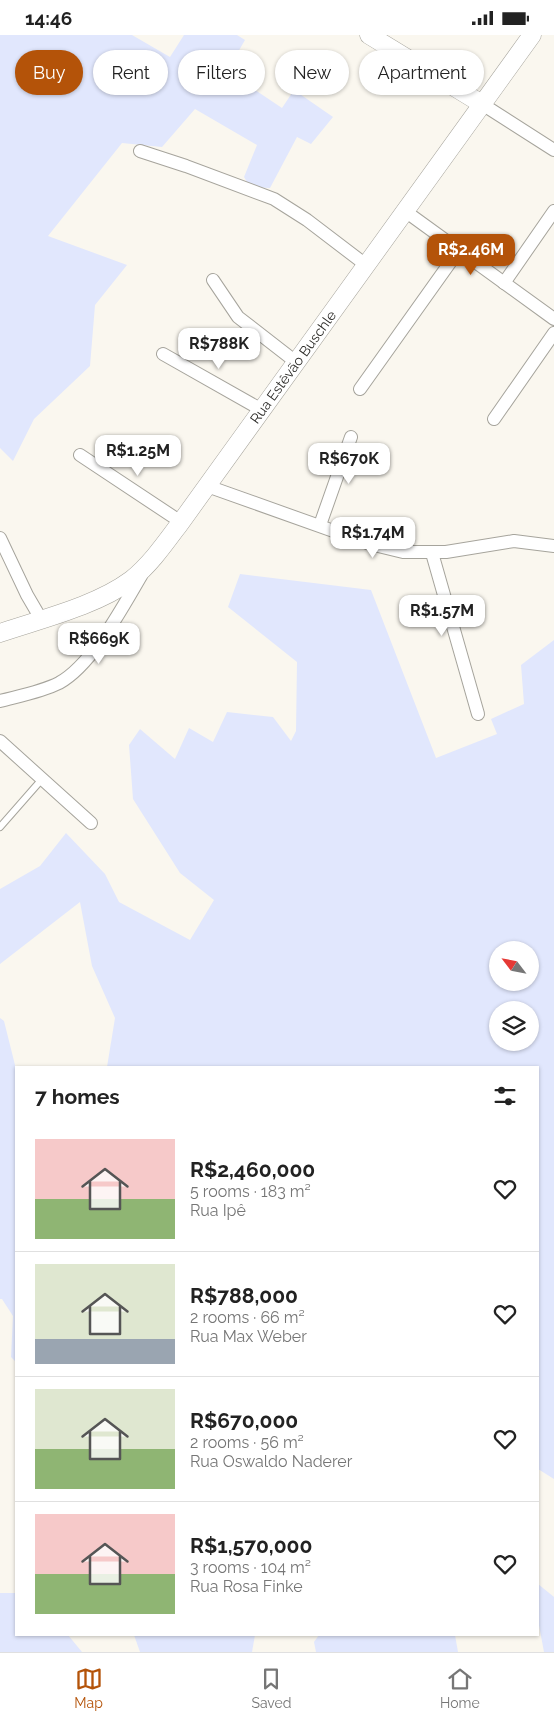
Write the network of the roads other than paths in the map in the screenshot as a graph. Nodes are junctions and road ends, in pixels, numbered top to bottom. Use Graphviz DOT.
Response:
graph roads {
  1 [pos="368,35"];
  2 [pos="532,35"];
  3 [pos="482,104"];
  4 [pos="554,150"];
  5 [pos="140,151"];
  6 [pos="406,211"];
  7 [pos="554,211"];
  8 [pos="460,250"];
  9 [pos="366,265"];
  10 [pos="213,280"];
  11 [pos="504,283"];
  12 [pos="554,319"];
  13 [pos="554,333"];
  14 [pos="163,353"];
  15 [pos="296,362"];
  16 [pos="360,389"];
  17 [pos="262,410"];
  18 [pos="494,419"];
  19 [pos="351,437"];
  20 [pos="80,455"];
  21 [pos="207,486"];
  22 [pos="181,522"];
  23 [pos="320,525"];
  24 [pos="0,538"];
  25 [pos="554,546"];
  26 [pos="432,553"];
  27 [pos="146,566"];
  28 [pos="41,619"];
  29 [pos="0,633"];
  30 [pos="0,701"];
  31 [pos="478,714"];
  32 [pos="0,741"];
  33 [pos="43,778"];
  34 [pos="91,823"];
  35 [pos="0,827"];
  1 -- 3 [label="street"];
  2 -- 3 [label="street, Rua Estêvão Buschle"];
  3 -- 4 [label="street"];
  3 -- 6 [label="street, Rua Estêvão Buschle"];
  5 -- 9 [label="street"];
  6 -- 8 [label="street"];
  6 -- 9 [label="street, Rua Estêvão Buschle"];
  7 -- 11 [label="street"];
  8 -- 11 [label="street"];
  8 -- 16 [label="street"];
  9 -- 15 [label="street, Rua Estêvão Buschle"];
  10 -- 15 [label="street"];
  11 -- 12 [label="street"];
  13 -- 18 [label="street"];
  14 -- 17 [label="street"];
  15 -- 17 [label="street, Rua Estêvão Buschle"];
  17 -- 21 [label="street, Rua Estêvão Buschle"];
  19 -- 23 [label="street"];
  20 -- 22 [label="street"];
  21 -- 22 [label="street, Rua Estêvão Buschle"];
  21 -- 23 [label="street"];
  22 -- 27 [label="street, Rua Estêvão Buschle"];
  23 -- 26 [label="street"];
  24 -- 28 [label="street"];
  25 -- 26 [label="street"];
  26 -- 31 [label="street"];
  27 -- 28 [label="street, Rua Estêvão Buschle"];
  27 -- 30 [label="street"];
  28 -- 29 [label="street, Rua Estêvão Buschle"];
  32 -- 33 [label="street"];
  33 -- 34 [label="street"];
  33 -- 35 [label="lane"];
}
